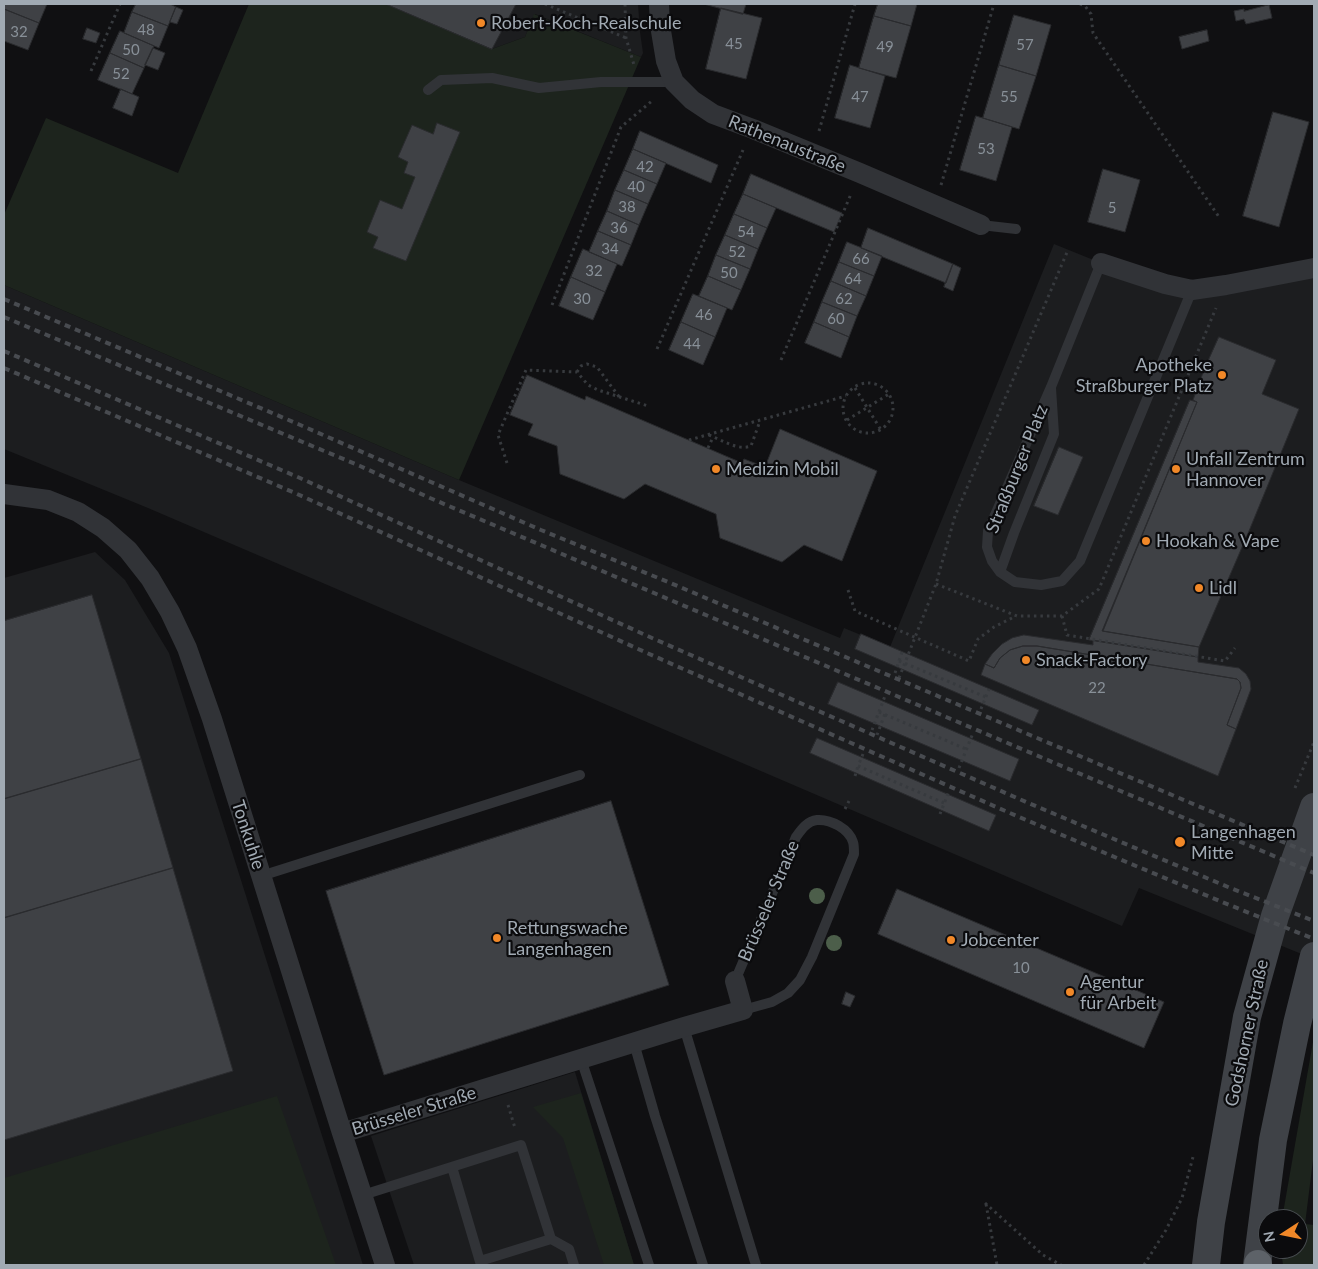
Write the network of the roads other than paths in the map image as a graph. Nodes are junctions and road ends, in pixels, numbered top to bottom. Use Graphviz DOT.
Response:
graph roads {
  1 [pos="659,4"];
  2 [pos="674,82"];
  3 [pos="428,90"];
  4 [pos="981,225"];
  5 [pos="1016,229"];
  6 [pos="1101,263"];
  7 [pos="1314,268"];
  8 [pos="1192,290"];
  9 [pos="1050,387"];
  10 [pos="4,494"];
  11 [pos="1000,572"];
  12 [pos="580,775"];
  13 [pos="1314,807"];
  14 [pos="261,876"];
  15 [pos="1314,956"];
  16 [pos="735,981"];
  17 [pos="743,1010"];
  18 [pos="684,1027"];
  19 [pos="634,1043"];
  20 [pos="581,1059"];
  21 [pos="342,1133"];
  22 [pos="452,1167"];
  23 [pos="363,1195"];
  24 [pos="1211,1222"];
  25 [pos="551,1239"];
  26 [pos="480,1263"];
  27 [pos="385,1265"];
  28 [pos="574,1265"];
  29 [pos="648,1265"];
  30 [pos="703,1265"];
  31 [pos="756,1265"];
  32 [pos="1188,1265"];
  33 [pos="1206,1265"];
  34 [pos="1258,1265"];
  1 -- 2 [label="street, Rathenaustraße"];
  2 -- 3 [label="lane"];
  2 -- 4 [label="street, Rathenaustraße"];
  4 -- 5 [label="lane"];
  6 -- 8 [label="street, Straßburger Platz"];
  6 -- 9 [label="lane, Straßburger Platz"];
  7 -- 8 [label="street, Straßburger Platz"];
  8 -- 11 [label="lane"];
  9 -- 11 [label="lane"];
  9 -- 11 [label="lane, Straßburger Platz"];
  10 -- 14 [label="street, Tonkuhle"];
  12 -- 14 [label="lane"];
  13 -- 24 [label="main road, Godshorner Straße"];
  14 -- 21 [label="street, Tonkuhle"];
  15 -- 34 [label="main road"];
  16 -- 17 [label="street, Brüsseler Straße"];
  16 -- 17 [label="lane, Brüsseler Straße"];
  17 -- 18 [label="street, Brüsseler Straße"];
  18 -- 19 [label="street, Brüsseler Straße"];
  18 -- 31 [label="lane"];
  19 -- 20 [label="street, Brüsseler Straße"];
  19 -- 30 [label="lane"];
  20 -- 21 [label="street, Brüsseler Straße"];
  20 -- 29 [label="lane"];
  21 -- 23 [label="street, Tonkuhle"];
  22 -- 23 [label="lane"];
  22 -- 25 [label="lane"];
  22 -- 26 [label="lane"];
  23 -- 27 [label="street, Tonkuhle"];
  24 -- 32 [label="main road"];
  24 -- 33 [label="main road, Godshorner Straße"];
  25 -- 26 [label="lane"];
  25 -- 28 [label="lane"];
}
